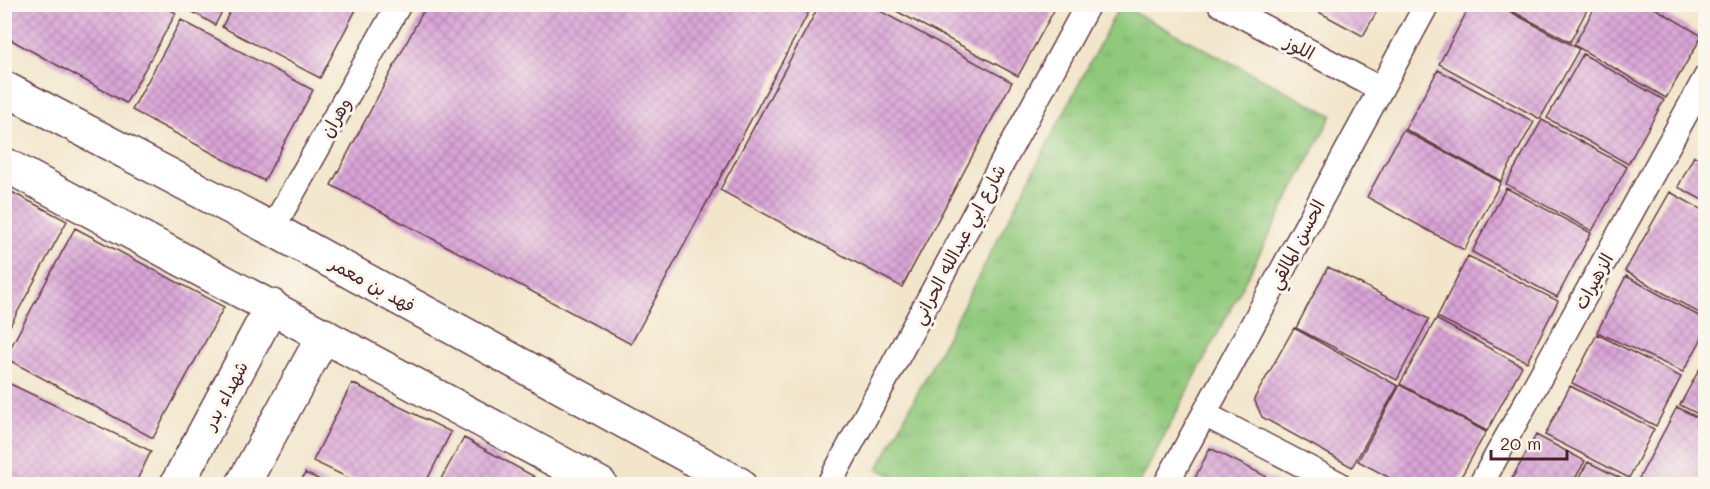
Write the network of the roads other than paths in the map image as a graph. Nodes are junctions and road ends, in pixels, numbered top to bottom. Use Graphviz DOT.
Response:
graph roads {
  1 [pos="399,4"];
  2 [pos="1088,4"];
  3 [pos="1220,4"];
  4 [pos="1427,4"];
  5 [pos="1706,77"];
  6 [pos="4,88"];
  7 [pos="1380,89"];
  8 [pos="4,164"];
  9 [pos="272,230"];
  10 [pos="272,306"];
  11 [pos="324,335"];
  12 [pos="252,342"];
  13 [pos="303,373"];
  14 [pos="1204,414"];
  15 [pos="579,480"];
  16 [pos="177,484"];
  17 [pos="243,484"];
  18 [pos="740,484"];
  19 [pos="829,484"];
  20 [pos="1166,484"];
  21 [pos="1339,484"];
  22 [pos="1481,484"];
  1 -- 9 [label="street, وهران"];
  2 -- 19 [label="street, شارع ابي عبدالله الحراني"];
  3 -- 7 [label="street, اللوز"];
  4 -- 7 [label="street, الحسن المالقي"];
  5 -- 22 [label="street, الزهيرات"];
  6 -- 9 [label="street, فهد بن معمر"];
  7 -- 14 [label="street, الحسن المالقي"];
  8 -- 10 [label="street"];
  9 -- 18 [label="street, فهد بن معمر"];
  10 -- 11 [label="street"];
  10 -- 12 [label="street, شهداء بدر"];
  11 -- 13 [label="street"];
  11 -- 15 [label="street"];
  12 -- 13 [label="street"];
  12 -- 16 [label="street, شهداء بدر"];
  13 -- 17 [label="street"];
  14 -- 20 [label="street, الحسن المالقي"];
  14 -- 21 [label="street"];
}
